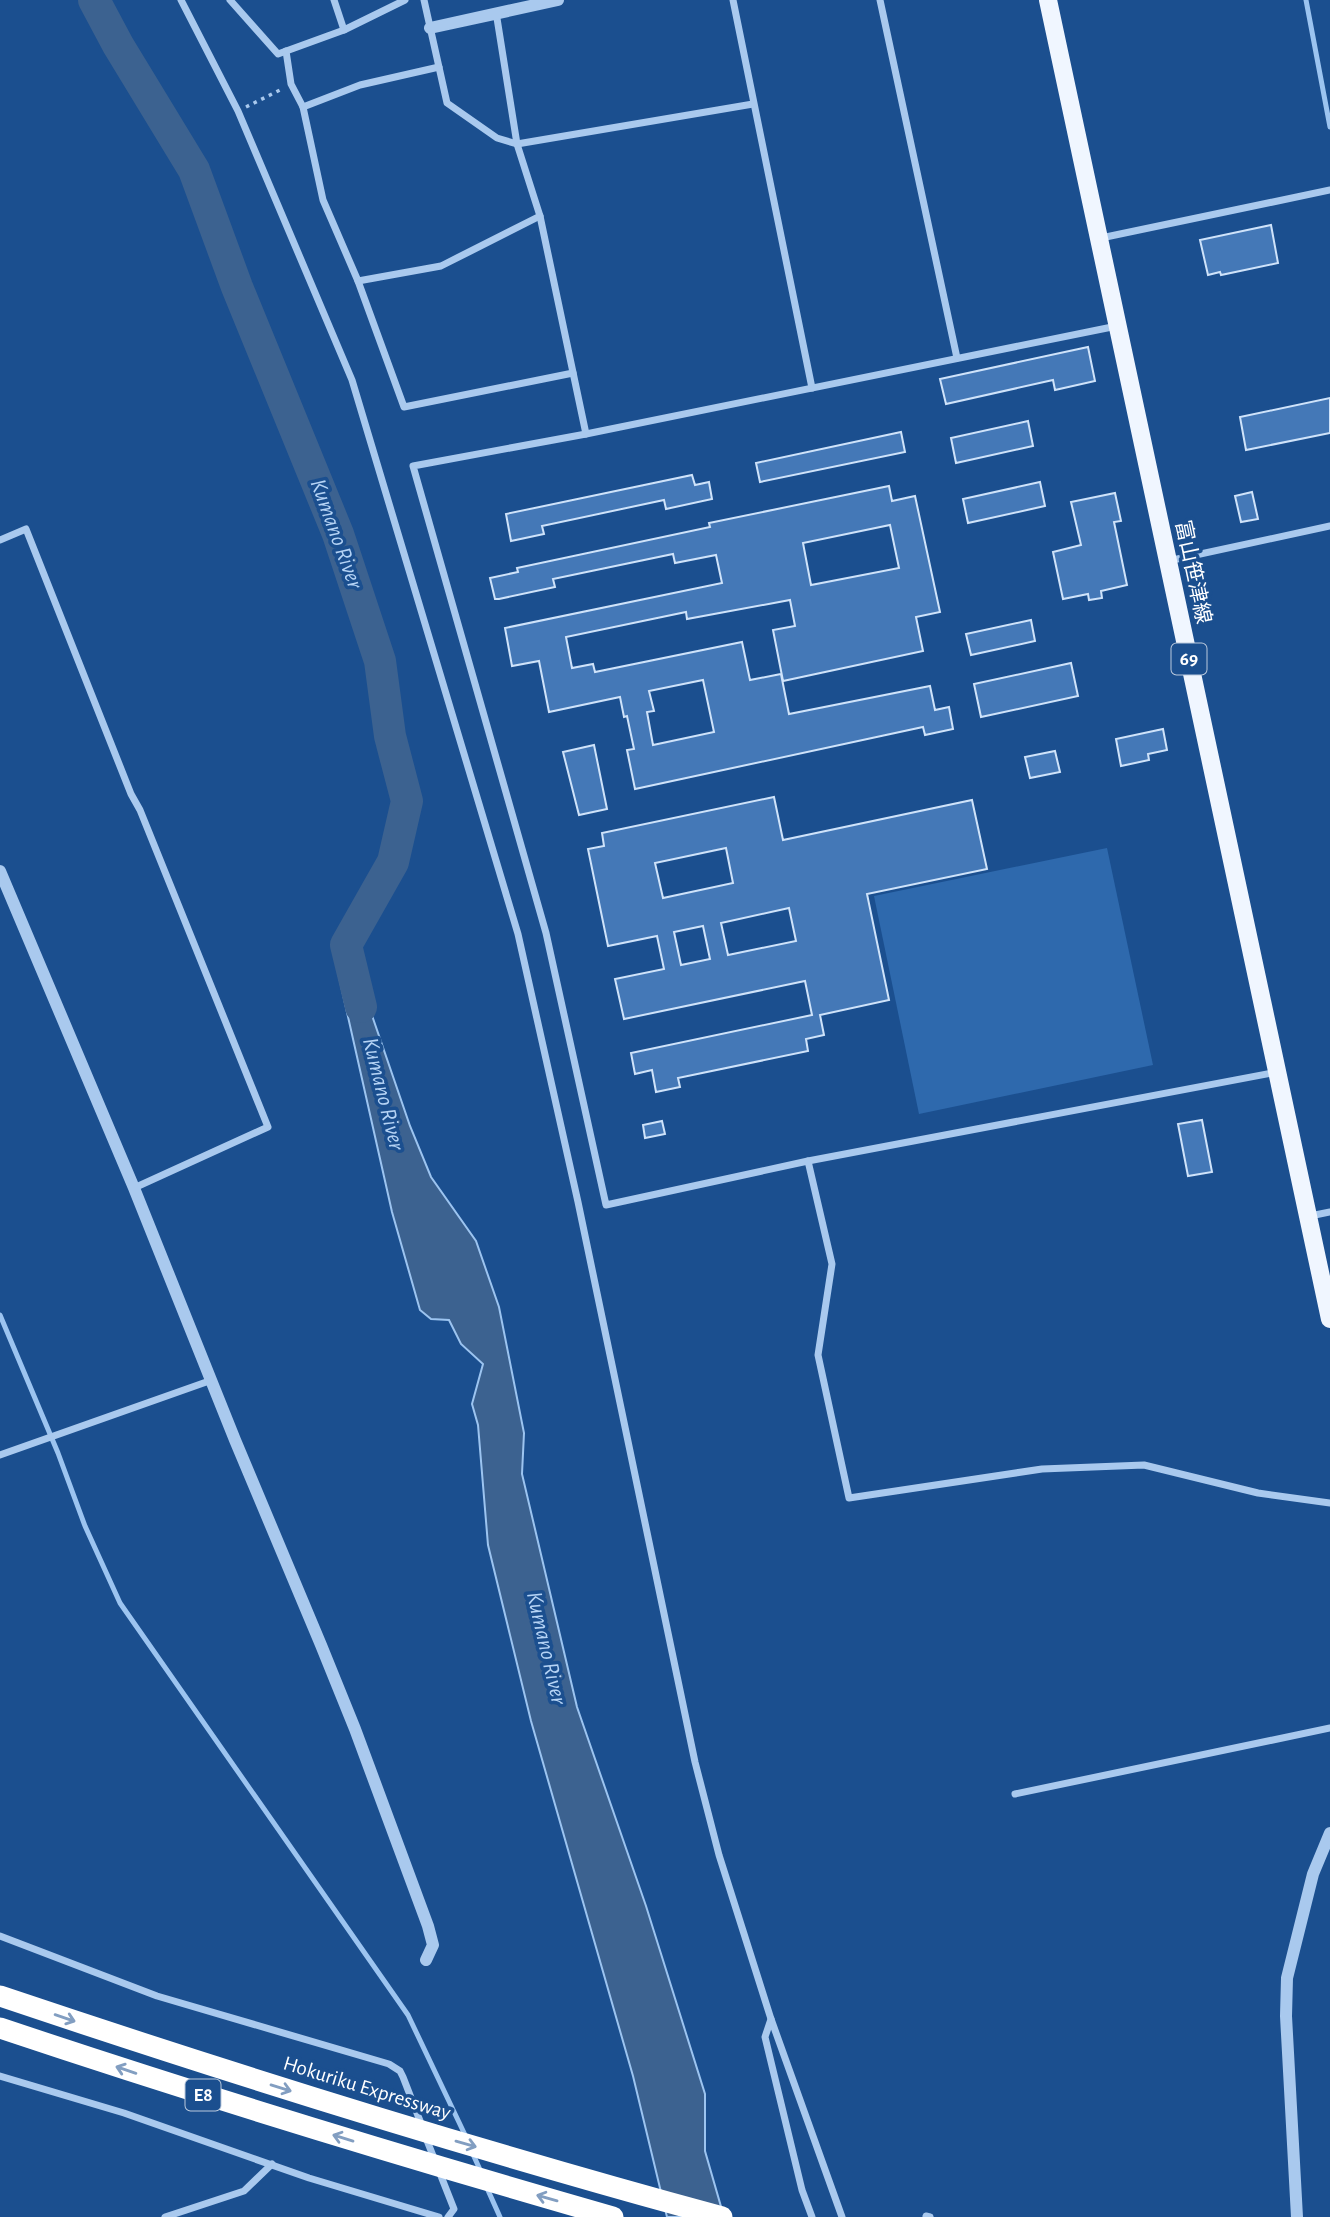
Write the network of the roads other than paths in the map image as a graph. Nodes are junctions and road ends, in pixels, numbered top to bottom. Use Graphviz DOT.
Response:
graph roads {
  1 [pos="181,0"];
  2 [pos="230,0"];
  3 [pos="334,0"];
  4 [pos="405,0"];
  5 [pos="424,0"];
  6 [pos="558,0"];
  7 [pos="733,0"];
  8 [pos="880,0"];
  9 [pos="1048,0"];
  10 [pos="496,12"];
  11 [pos="430,28"];
  12 [pos="344,30"];
  13 [pos="286,51"];
  14 [pos="439,67"];
  15 [pos="753,104"];
  16 [pos="303,107"];
  17 [pos="517,144"];
  18 [pos="1330,191"];
  19 [pos="540,216"];
  20 [pos="1099,238"];
  21 [pos="358,281"];
  22 [pos="1118,326"];
  23 [pos="957,358"];
  24 [pos="573,373"];
  25 [pos="812,388"];
  26 [pos="586,433"];
  27 [pos="1330,526"];
  28 [pos="0,540"];
  29 [pos="1168,561"];
  30 [pos="0,871"];
  31 [pos="1278,1071"];
  32 [pos="808,1161"];
  33 [pos="134,1188"];
  34 [pos="1330,1212"];
  35 [pos="1308,1217"];
  36 [pos="1330,1319"];
  37 [pos="212,1380"];
  38 [pos="0,1455"];
  39 [pos="1330,1503"];
  40 [pos="1330,1728"];
  41 [pos="1015,1794"];
  42 [pos="1330,1833"];
  43 [pos="0,1936"];
  44 [pos="426,1960"];
  45 [pos="0,1996"];
  46 [pos="771,2019"];
  47 [pos="0,2028"];
  48 [pos="0,2076"];
  49 [pos="272,2164"];
  50 [pos="165,2217"];
  51 [pos="439,2217"];
  52 [pos="448,2217"];
  53 [pos="613,2217"];
  54 [pos="722,2217"];
  55 [pos="812,2217"];
  56 [pos="842,2217"];
  57 [pos="1297,2217"];
  1 -- 46 [label="street"];
  2 -- 13 [label="street"];
  3 -- 12 [label="street"];
  4 -- 12 [label="street"];
  5 -- 11 [label="street"];
  6 -- 10 [label="street"];
  7 -- 15 [label="street"];
  8 -- 23 [label="street"];
  9 -- 20 [label="main road, 富山笹津線 / 69"];
  10 -- 11 [label="street"];
  10 -- 17 [label="street"];
  11 -- 14 [label="street"];
  12 -- 13 [label="street"];
  13 -- 16 [label="street"];
  14 -- 16 [label="street"];
  14 -- 17 [label="street"];
  15 -- 17 [label="street"];
  15 -- 25 [label="street"];
  16 -- 21 [label="street"];
  17 -- 19 [label="street"];
  18 -- 20 [label="street"];
  19 -- 21 [label="street"];
  19 -- 24 [label="street"];
  20 -- 22 [label="main road, 富山笹津線 / 69"];
  21 -- 24 [label="street"];
  22 -- 23 [label="street"];
  22 -- 29 [label="main road, 富山笹津線 / 69"];
  23 -- 25 [label="street"];
  24 -- 26 [label="street"];
  25 -- 26 [label="street"];
  26 -- 32 [label="street"];
  27 -- 29 [label="street"];
  28 -- 33 [label="street"];
  29 -- 31 [label="main road, 富山笹津線 / 69"];
  30 -- 33 [label="street"];
  31 -- 32 [label="street"];
  31 -- 35 [label="main road, 富山笹津線 / 69"];
  32 -- 39 [label="street"];
  33 -- 37 [label="street"];
  34 -- 35 [label="street"];
  35 -- 36 [label="main road, 富山笹津線 / 69"];
  37 -- 38 [label="street"];
  37 -- 44 [label="street"];
  40 -- 41 [label="street"];
  42 -- 57 [label="street"];
  43 -- 52 [label="street"];
  45 -- 54 [label="highway, Hokuriku Expressway / E8, one-way"];
  46 -- 55 [label="street"];
  46 -- 56 [label="street"];
  53 -- 47 [label="highway, E8, one-way"];
  48 -- 49 [label="street"];
  49 -- 50 [label="street"];
  49 -- 51 [label="street"];
}
